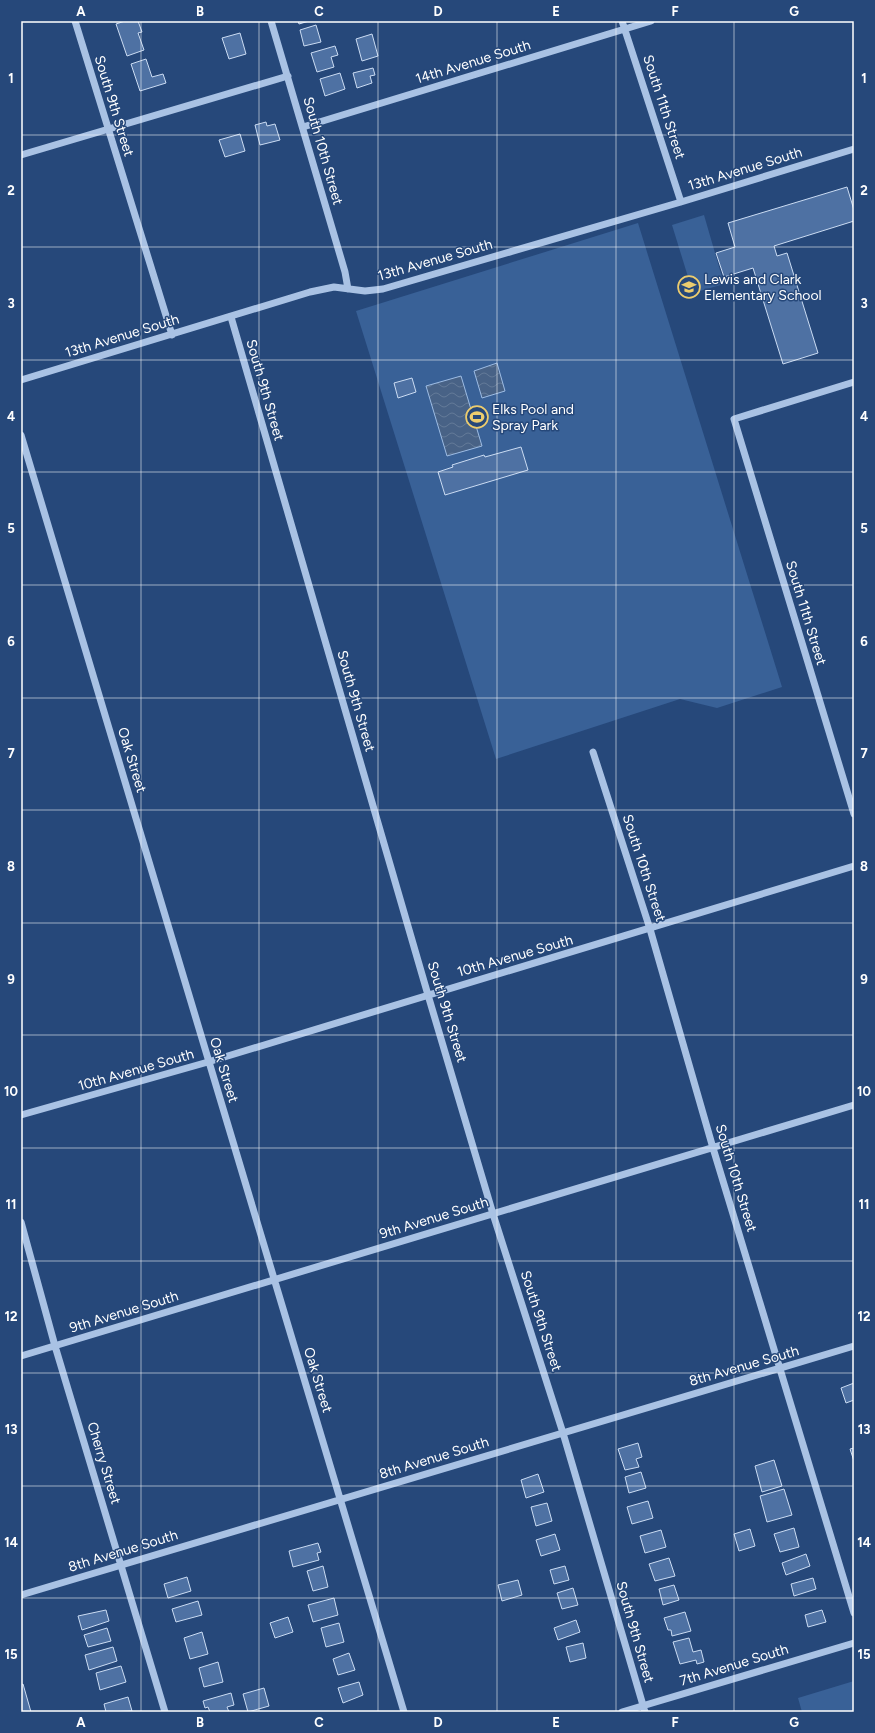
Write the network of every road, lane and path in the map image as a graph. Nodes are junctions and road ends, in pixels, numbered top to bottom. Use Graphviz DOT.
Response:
graph roads {
  1 [pos="75,21"];
  2 [pos="271,21"];
  3 [pos="622,21"];
  4 [pos="651,21"];
  5 [pos="625,29"];
  6 [pos="288,76"];
  7 [pos="303,127"];
  8 [pos="107,128"];
  9 [pos="854,149"];
  10 [pos="21,155"];
  11 [pos="681,202"];
  12 [pos="348,289"];
  13 [pos="231,317"];
  14 [pos="172,335"];
  15 [pos="21,380"];
  16 [pos="854,382"];
  17 [pos="21,436"];
  18 [pos="593,752"];
  19 [pos="854,814"];
  20 [pos="854,866"];
  21 [pos="650,929"];
  22 [pos="428,995"];
  23 [pos="208,1062"];
  24 [pos="854,1105"];
  25 [pos="21,1115"];
  26 [pos="713,1148"];
  27 [pos="493,1214"];
  28 [pos="21,1222"];
  29 [pos="274,1281"];
  30 [pos="55,1346"];
  31 [pos="854,1346"];
  32 [pos="21,1356"];
  33 [pos="780,1369"];
  34 [pos="563,1433"];
  35 [pos="340,1500"];
  36 [pos="122,1565"];
  37 [pos="21,1595"];
  38 [pos="854,1612"];
  39 [pos="854,1643"];
  40 [pos="644,1709"];
  41 [pos="165,1712"];
  42 [pos="404,1712"];
  43 [pos="622,1712"];
  1 -- 8 [label="street, South 9th Street"];
  2 -- 6 [label="street, South 10th Street"];
  3 -- 5 [label="street, South 11th Street"];
  4 -- 5 [label="street, 14th Avenue South"];
  5 -- 7 [label="street, 14th Avenue South"];
  5 -- 11 [label="street, South 11th Street"];
  6 -- 7 [label="street, South 10th Street"];
  6 -- 8 [label="street"];
  7 -- 12 [label="street, South 10th Street"];
  8 -- 10 [label="street"];
  8 -- 14 [label="street, South 9th Street"];
  9 -- 11 [label="street, 13th Avenue South"];
  11 -- 12 [label="street, 13th Avenue South"];
  12 -- 13 [label="street, 13th Avenue South"];
  13 -- 14 [label="street, 13th Avenue South"];
  13 -- 22 [label="street, South 9th Street"];
  14 -- 15 [label="street, 13th Avenue South"];
  16 -- 19 [label="street, South 11th Street"];
  17 -- 23 [label="street, Oak Street"];
  18 -- 21 [label="street, South 10th Street"];
  20 -- 21 [label="street, 10th Avenue South"];
  21 -- 22 [label="street, 10th Avenue South"];
  21 -- 26 [label="street, South 10th Street"];
  22 -- 23 [label="street, 10th Avenue South"];
  22 -- 27 [label="street, South 9th Street"];
  23 -- 25 [label="street, 10th Avenue South"];
  23 -- 29 [label="street, Oak Street"];
  24 -- 26 [label="street, 9th Avenue South"];
  26 -- 27 [label="street, 9th Avenue South"];
  26 -- 33 [label="street, South 10th Street"];
  27 -- 29 [label="street, 9th Avenue South"];
  27 -- 34 [label="street, South 9th Street"];
  28 -- 30 [label="street, Cherry Street"];
  29 -- 30 [label="street, 9th Avenue South"];
  29 -- 35 [label="street, Oak Street"];
  30 -- 32 [label="street, 9th Avenue South"];
  30 -- 36 [label="street, Cherry Street"];
  31 -- 33 [label="street, 8th Avenue South"];
  33 -- 34 [label="street, 8th Avenue South"];
  33 -- 38 [label="street, South 10th Street"];
  34 -- 35 [label="street, 8th Avenue South"];
  34 -- 40 [label="street, South 9th Street"];
  35 -- 36 [label="street, 8th Avenue South"];
  35 -- 42 [label="street, Oak Street"];
  36 -- 37 [label="street, 8th Avenue South"];
  36 -- 41 [label="street, Cherry Street"];
  39 -- 40 [label="street, 7th Avenue South"];
  40 -- 43 [label="street, 7th Avenue South"];
}
